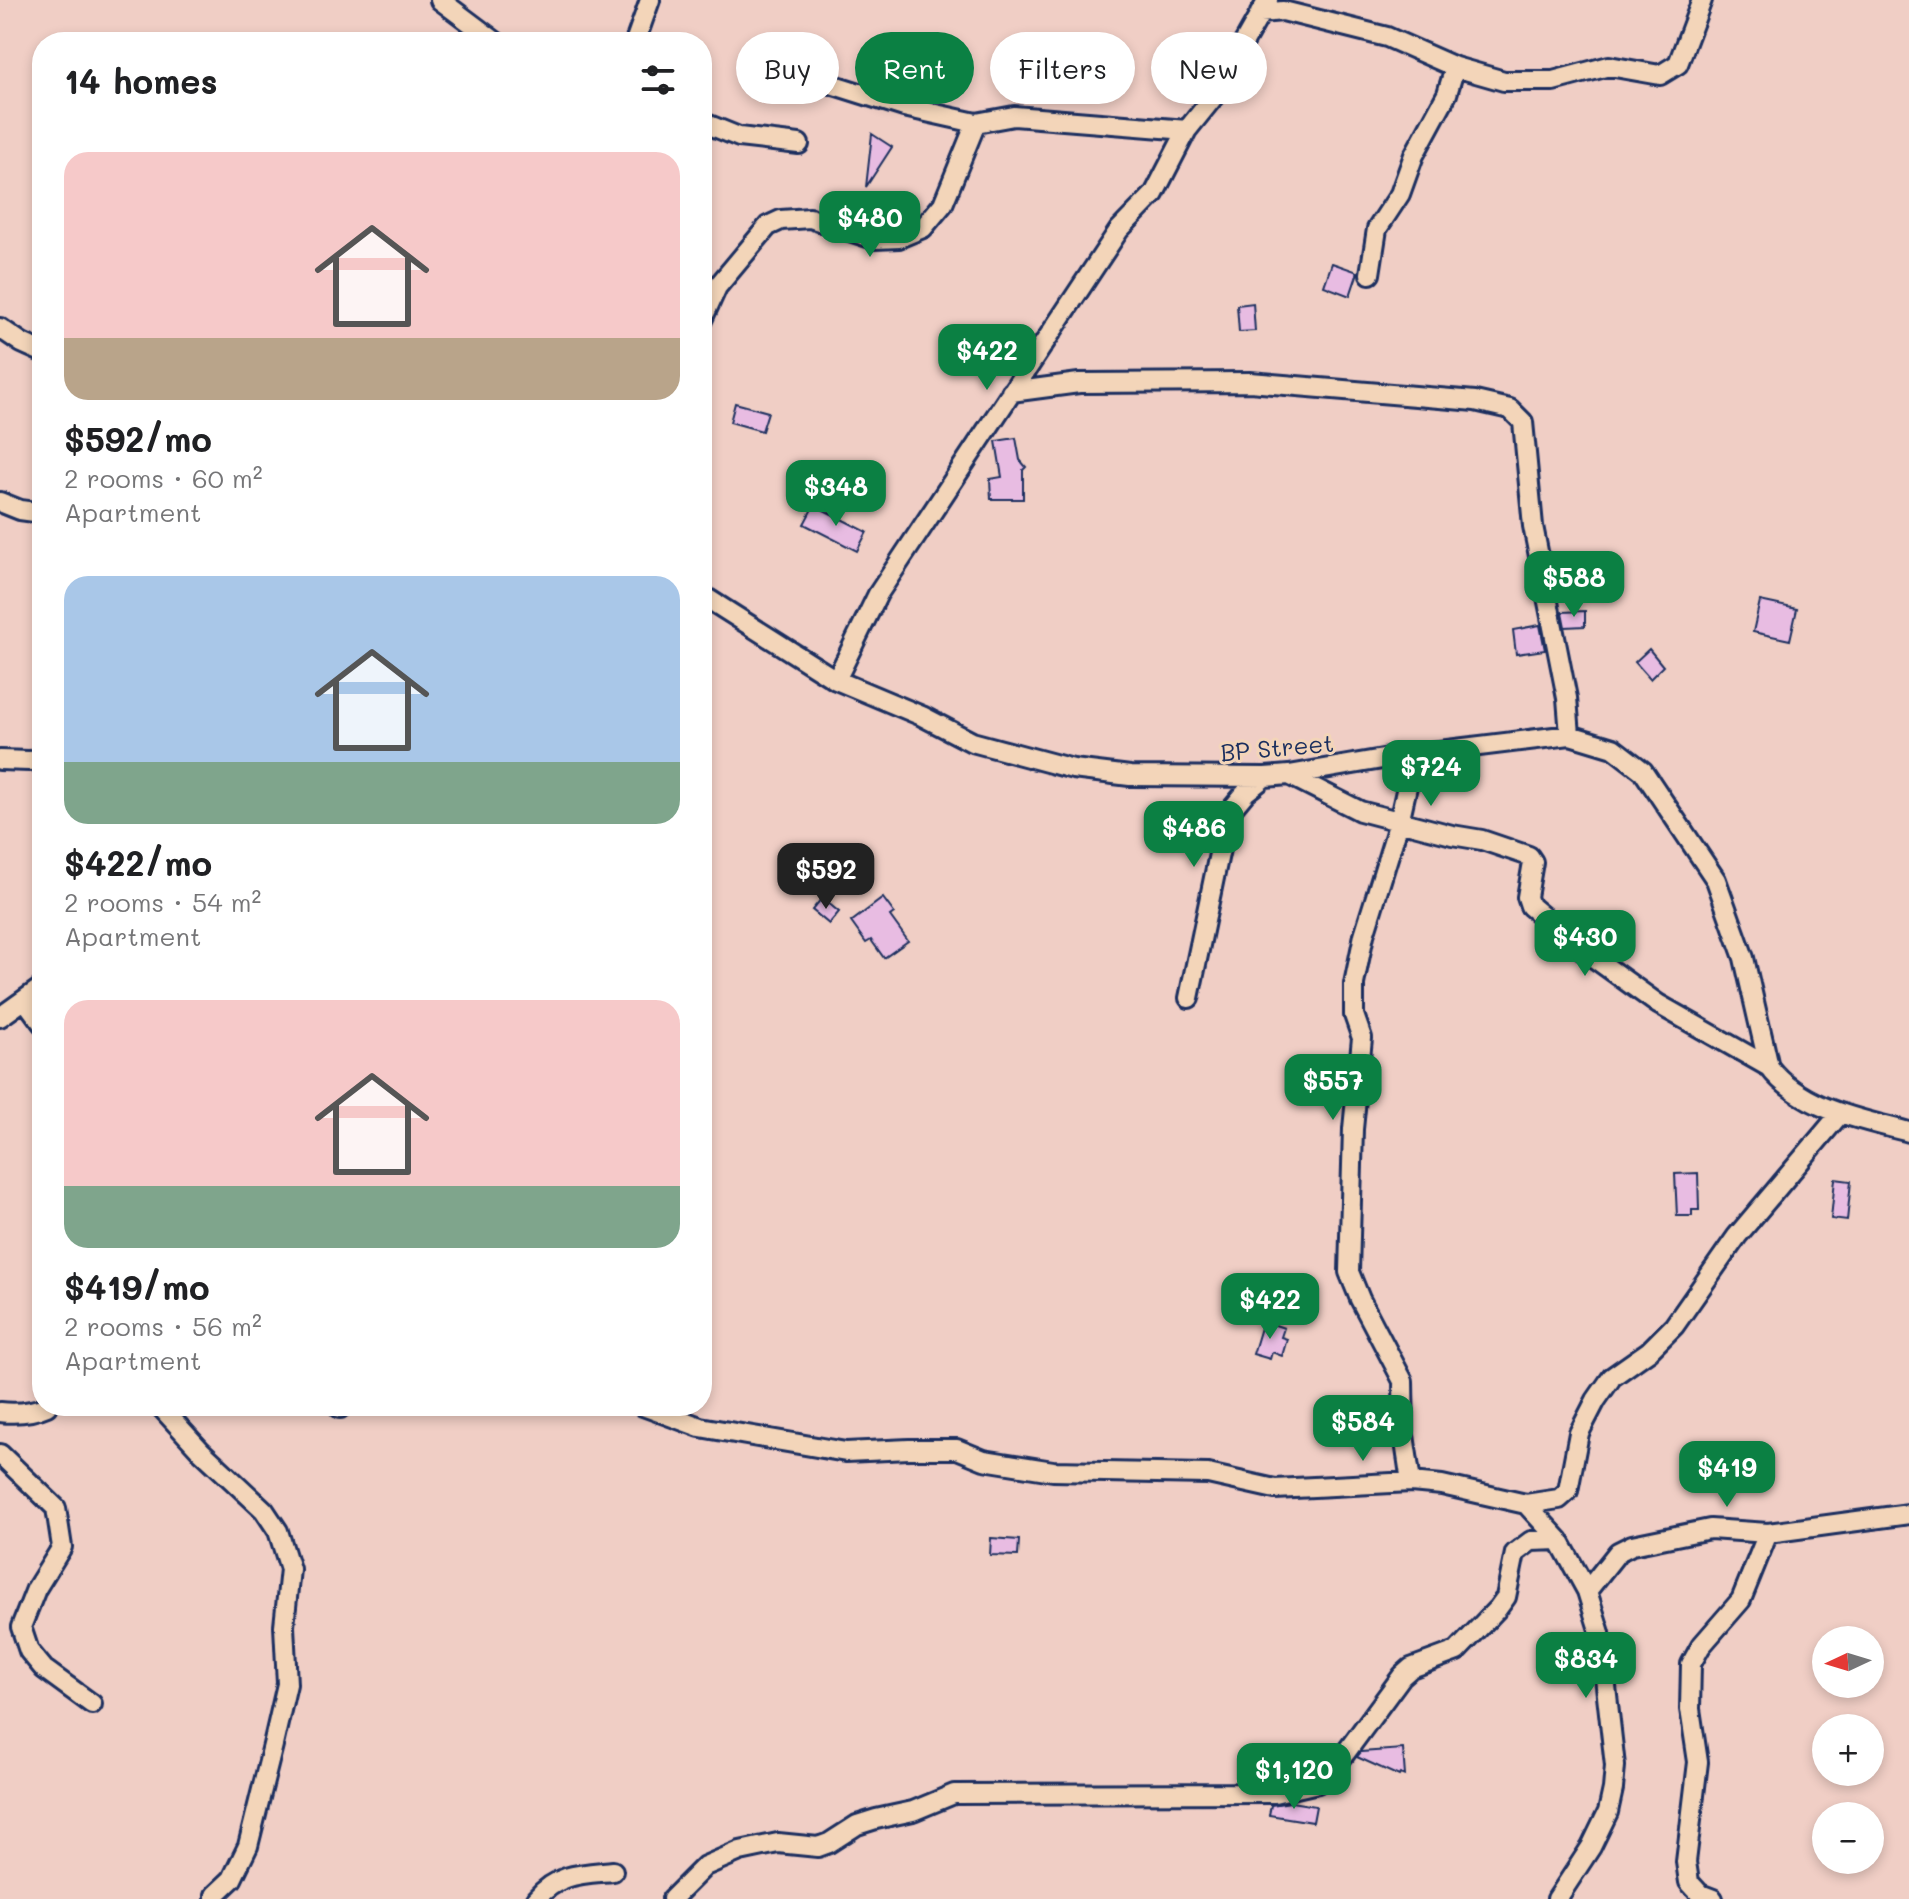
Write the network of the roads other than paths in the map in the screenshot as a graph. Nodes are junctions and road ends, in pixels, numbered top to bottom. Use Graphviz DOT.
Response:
graph roads {
  1 [pos="440,0"];
  2 [pos="650,0"];
  3 [pos="1702,0"];
  4 [pos="1264,7"];
  5 [pos="483,32"];
  6 [pos="639,32"];
  7 [pos="1455,67"];
  8 [pos="839,87"];
  9 [pos="976,123"];
  10 [pos="712,126"];
  11 [pos="1187,130"];
  12 [pos="799,144"];
  13 [pos="1370,274"];
  14 [pos="712,298"];
  15 [pos="0,328"];
  16 [pos="32,348"];
  17 [pos="1011,392"];
  18 [pos="0,502"];
  19 [pos="32,512"];
  20 [pos="712,601"];
  21 [pos="836,680"];
  22 [pos="1570,735"];
  23 [pos="1406,755"];
  24 [pos="0,760"];
  25 [pos="32,760"];
  26 [pos="1289,775"];
  27 [pos="1265,777"];
  28 [pos="1399,822"];
  29 [pos="32,995"];
  30 [pos="1189,998"];
  31 [pos="25,1000"];
  32 [pos="32,1009"];
  33 [pos="0,1017"];
  34 [pos="1769,1067"];
  35 [pos="1840,1114"];
  36 [pos="1909,1132"];
  37 [pos="32,1411"];
  38 [pos="0,1412"];
  39 [pos="169,1416"];
  40 [pos="670,1416"];
  41 [pos="0,1454"];
  42 [pos="1411,1482"];
  43 [pos="1526,1504"];
  44 [pos="1909,1514"];
  45 [pos="1768,1533"];
  46 [pos="1559,1540"];
  47 [pos="1587,1591"];
  48 [pos="92,1704"];
  49 [pos="613,1871"];
  50 [pos="215,1899"];
  51 [pos="536,1899"];
  52 [pos="672,1899"];
  53 [pos="1557,1899"];
  54 [pos="1713,1899"];
  1 -- 5 [label="street"];
  2 -- 6 [label="street"];
  3 -- 7 [label="street"];
  4 -- 7 [label="street"];
  4 -- 11 [label="street"];
  7 -- 13 [label="street"];
  8 -- 9 [label="street"];
  9 -- 11 [label="street"];
  9 -- 14 [label="street"];
  10 -- 12 [label="street"];
  11 -- 17 [label="street"];
  15 -- 16 [label="street"];
  17 -- 21 [label="street"];
  17 -- 22 [label="street"];
  18 -- 19 [label="street"];
  20 -- 21 [label="street, BP Street"];
  21 -- 27 [label="street, BP Street"];
  22 -- 23 [label="street, BP Street"];
  22 -- 34 [label="street, BP Street"];
  23 -- 26 [label="street, BP Street"];
  23 -- 28 [label="street"];
  24 -- 25 [label="street"];
  26 -- 27 [label="street, BP Street"];
  26 -- 28 [label="street"];
  27 -- 30 [label="street"];
  28 -- 34 [label="street"];
  28 -- 42 [label="street"];
  29 -- 31 [label="street"];
  31 -- 32 [label="street"];
  31 -- 33 [label="street"];
  34 -- 35 [label="street"];
  35 -- 36 [label="street"];
  35 -- 43 [label="street"];
  37 -- 38 [label="street"];
  39 -- 50 [label="street"];
  40 -- 42 [label="street"];
  41 -- 48 [label="street"];
  42 -- 43 [label="street"];
  43 -- 46 [label="street"];
  44 -- 45 [label="street"];
  45 -- 47 [label="street"];
  45 -- 54 [label="street"];
  46 -- 47 [label="street"];
  46 -- 52 [label="street"];
  47 -- 53 [label="street"];
  49 -- 51 [label="street"];
}
